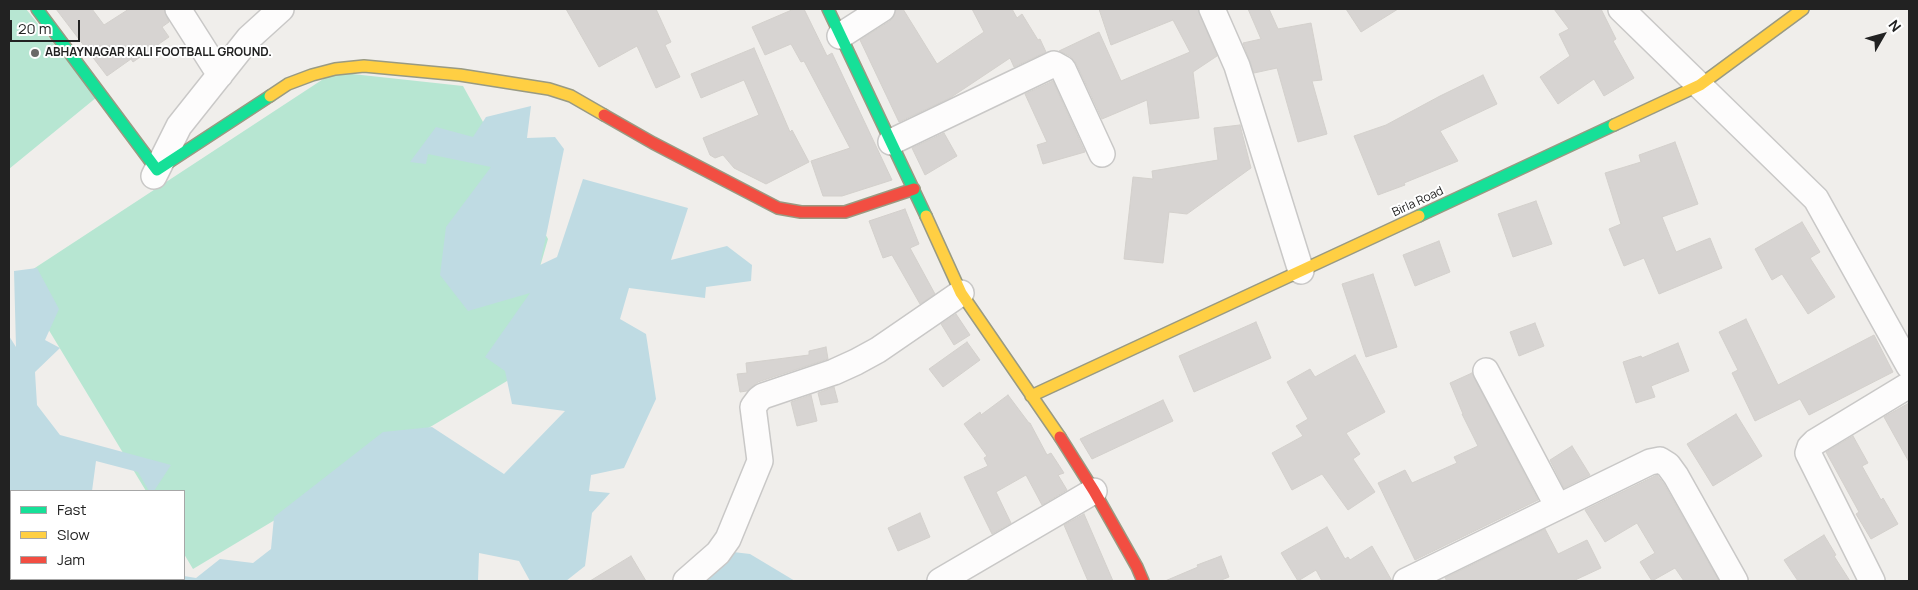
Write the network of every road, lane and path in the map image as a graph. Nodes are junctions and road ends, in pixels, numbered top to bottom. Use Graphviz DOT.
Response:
graph roads {
  1 [pos="37,9"];
  2 [pos="178,9"];
  3 [pos="281,9"];
  4 [pos="828,9"];
  5 [pos="882,9"];
  6 [pos="1212,9"];
  7 [pos="1621,9"];
  8 [pos="1802,9"];
  9 [pos="840,36"];
  10 [pos="220,76"];
  11 [pos="1700,85"];
  12 [pos="891,142"];
  13 [pos="1102,154"];
  14 [pos="155,174"];
  15 [pos="914,188"];
  16 [pos="1301,271"];
  17 [pos="961,294"];
  18 [pos="1909,366"];
  19 [pos="1486,370"];
  20 [pos="1909,385"];
  21 [pos="1031,396"];
  22 [pos="1094,491"];
  23 [pos="1558,507"];
  24 [pos="686,581"];
  25 [pos="940,581"];
  26 [pos="1143,581"];
  27 [pos="1406,581"];
  28 [pos="1735,581"];
  29 [pos="1872,581"];
  1 -- 14 [label="street"];
  2 -- 10 [label="street"];
  3 -- 10 [label="street"];
  4 -- 9 [label="street"];
  5 -- 9 [label="street"];
  6 -- 16 [label="street"];
  7 -- 11 [label="street"];
  8 -- 11 [label="street, Birla Road"];
  9 -- 12 [label="street"];
  10 -- 14 [label="street"];
  11 -- 16 [label="street, Birla Road"];
  11 -- 18 [label="street"];
  12 -- 13 [label="street"];
  12 -- 15 [label="street"];
  14 -- 15 [label="street"];
  15 -- 17 [label="street"];
  16 -- 21 [label="street, Birla Road"];
  17 -- 21 [label="street"];
  17 -- 24 [label="street"];
  19 -- 23 [label="street"];
  20 -- 29 [label="street"];
  21 -- 22 [label="street"];
  22 -- 25 [label="street"];
  22 -- 26 [label="street"];
  23 -- 27 [label="street"];
  23 -- 28 [label="street"];
}
